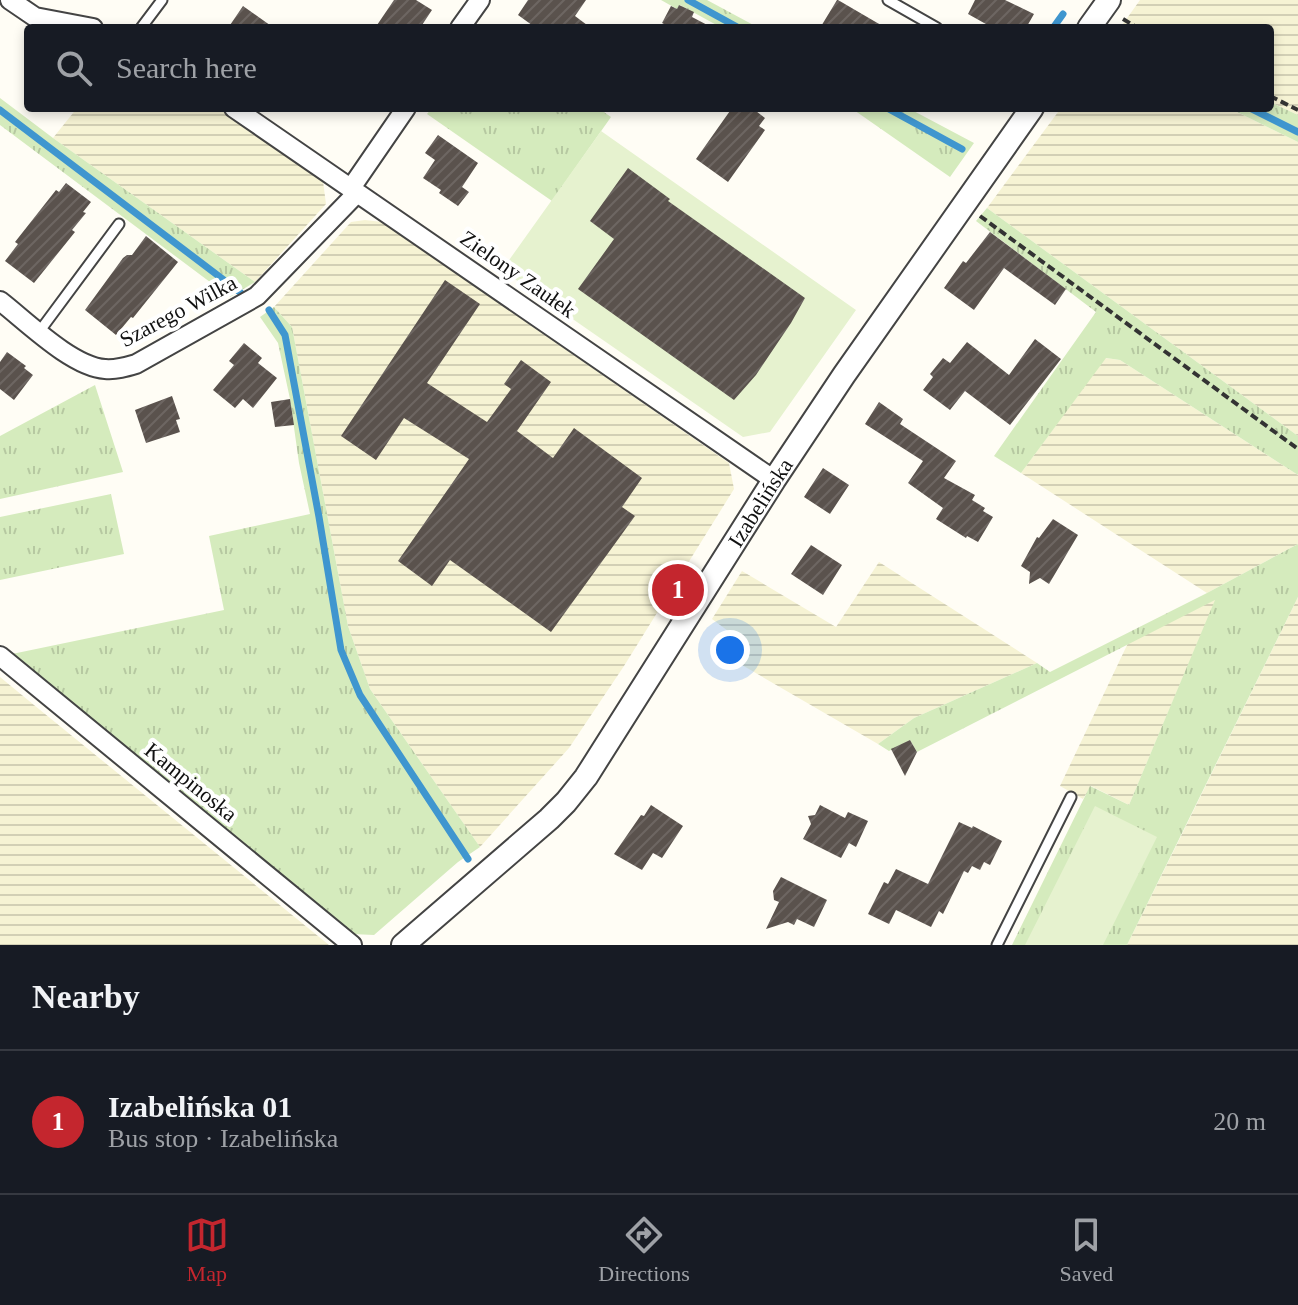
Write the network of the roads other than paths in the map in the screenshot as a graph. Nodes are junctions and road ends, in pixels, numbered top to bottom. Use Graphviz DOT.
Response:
graph roads {
  1 [pos="10,0"];
  2 [pos="162,0"];
  3 [pos="480,0"];
  4 [pos="888,0"];
  5 [pos="1109,0"];
  6 [pos="72,24"];
  7 [pos="144,24"];
  8 [pos="463,24"];
  9 [pos="930,24"];
  10 [pos="1092,24"];
  11 [pos="240,112"];
  12 [pos="403,112"];
  13 [pos="1029,112"];
  14 [pos="354,190"];
  15 [pos="119,224"];
  16 [pos="0,301"];
  17 [pos="39,332"];
  18 [pos="774,480"];
  19 [pos="0,656"];
  20 [pos="1071,797"];
  21 [pos="352,945"];
  22 [pos="403,945"];
  23 [pos="997,945"];
  1 -- 6 [label="street"];
  2 -- 7 [label="lane"];
  3 -- 8 [label="street"];
  4 -- 9 [label="lane"];
  5 -- 10 [label="street"];
  11 -- 14 [label="street, Zielony Zaułek"];
  12 -- 14 [label="street, Szarego Wilka"];
  13 -- 18 [label="street, Izabelińska"];
  14 -- 17 [label="street, Szarego Wilka"];
  14 -- 18 [label="street, Zielony Zaułek"];
  15 -- 17 [label="lane"];
  16 -- 17 [label="street, Szarego Wilka"];
  18 -- 22 [label="street, Izabelińska"];
  19 -- 21 [label="street, Kampinoska"];
  20 -- 23 [label="lane"];
}
